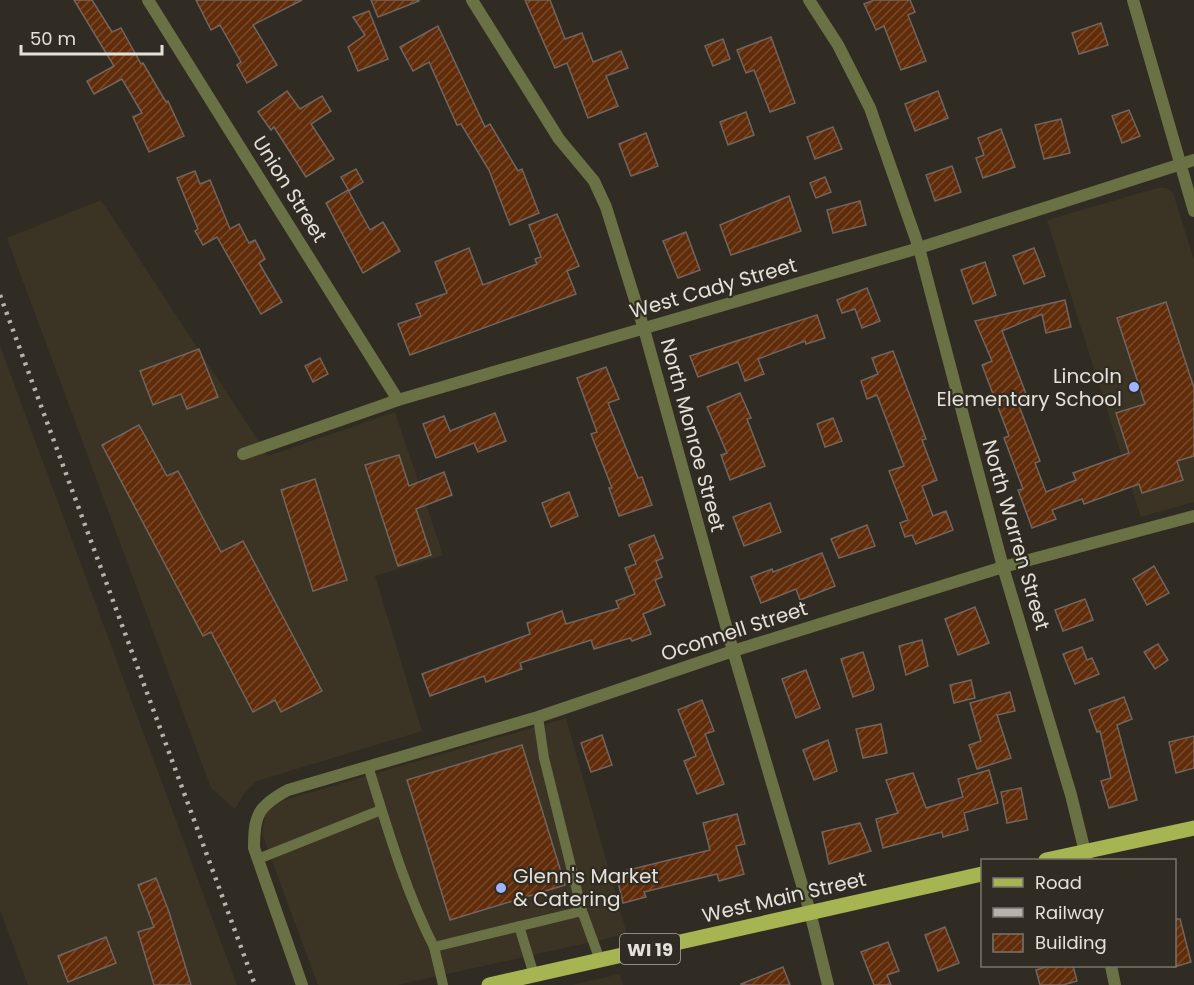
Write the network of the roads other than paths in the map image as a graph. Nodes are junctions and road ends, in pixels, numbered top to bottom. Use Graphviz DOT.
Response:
graph roads {
  1 [pos="148,0"];
  2 [pos="472,0"];
  3 [pos="809,0"];
  4 [pos="1133,0"];
  5 [pos="1194,160"];
  6 [pos="1180,164"];
  7 [pos="1194,211"];
  8 [pos="918,248"];
  9 [pos="644,329"];
  10 [pos="399,400"];
  11 [pos="243,454"];
  12 [pos="1194,516"];
  13 [pos="1003,567"];
  14 [pos="733,651"];
  15 [pos="538,717"];
  16 [pos="368,766"];
  17 [pos="381,810"];
  18 [pos="1194,828"];
  19 [pos="1086,856"];
  20 [pos="258,859"];
  21 [pos="1062,859"];
  22 [pos="981,874"];
  23 [pos="582,911"];
  24 [pos="810,912"];
  25 [pos="519,927"];
  26 [pos="434,947"];
  27 [pos="600,960"];
  28 [pos="1111,967"];
  29 [pos="534,975"];
  30 [pos="302,985"];
  31 [pos="443,985"];
  32 [pos="489,985"];
  33 [pos="828,985"];
  34 [pos="1115,985"];
  1 -- 10 [label="street, Union Street"];
  2 -- 9 [label="street, North Monroe Street"];
  3 -- 8 [label="street, North Warren Street"];
  4 -- 6 [label="street"];
  5 -- 6 [label="street, West Cady Street"];
  6 -- 7 [label="street"];
  6 -- 8 [label="street, West Cady Street"];
  8 -- 9 [label="street, West Cady Street"];
  8 -- 13 [label="street, North Warren Street"];
  9 -- 10 [label="street, West Cady Street"];
  9 -- 14 [label="street, North Monroe Street"];
  10 -- 11 [label="street, West Cady Street"];
  12 -- 13 [label="street, Oconnell Street"];
  13 -- 14 [label="street, Oconnell Street"];
  13 -- 19 [label="street, North Warren Street"];
  14 -- 15 [label="street, Oconnell Street"];
  14 -- 24 [label="street, North Monroe Street"];
  15 -- 16 [label="street, Oconnell Street"];
  15 -- 23 [label="lane"];
  16 -- 17 [label="lane"];
  16 -- 20 [label="street, Oconnell Street"];
  17 -- 20 [label="lane"];
  17 -- 26 [label="lane"];
  18 -- 19 [label="main road"];
  19 -- 21 [label="main road"];
  20 -- 30 [label="street, Oconnell Street"];
  22 -- 24 [label="main road, West Main Street / WI 19"];
  23 -- 25 [label="lane"];
  23 -- 27 [label="lane"];
  24 -- 27 [label="main road, West Main Street / WI 19"];
  24 -- 33 [label="street, North Monroe Street"];
  25 -- 26 [label="lane"];
  25 -- 29 [label="lane"];
  26 -- 31 [label="lane"];
  27 -- 29 [label="main road, West Main Street / WI 19"];
  28 -- 34 [label="street"];
  29 -- 32 [label="main road, West Main Street / WI 19"];
}
